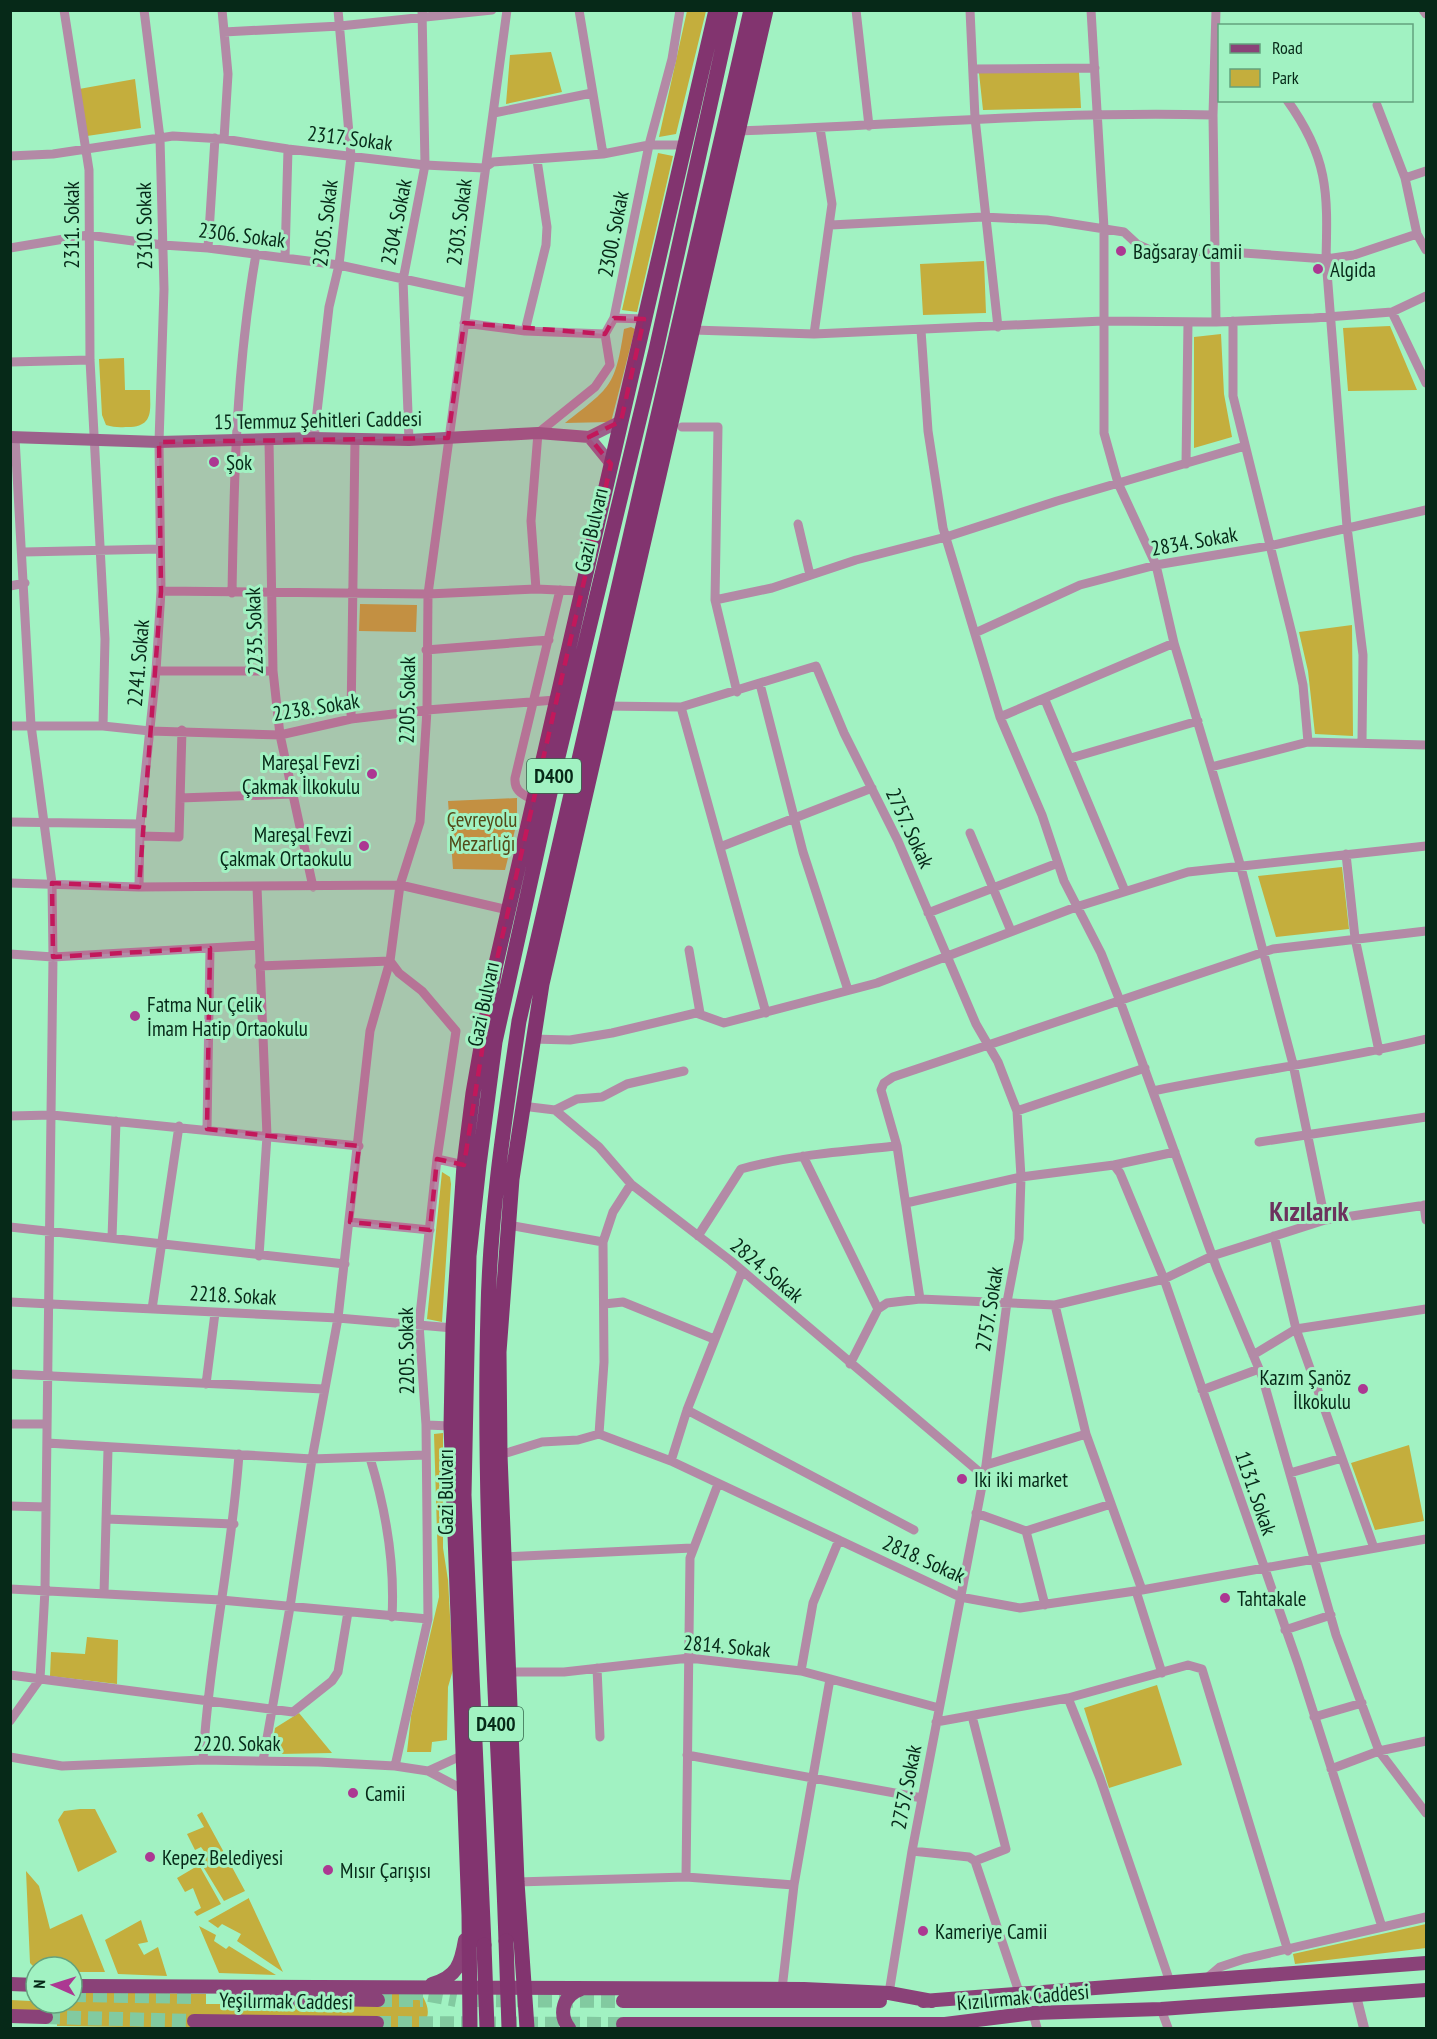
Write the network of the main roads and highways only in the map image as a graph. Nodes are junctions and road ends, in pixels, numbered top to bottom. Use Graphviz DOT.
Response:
graph roads {
  1 [pos="716,10"];
  2 [pos="731,10"];
  3 [pos="751,10"];
  4 [pos="766,10"];
  5 [pos="621,421"];
  6 [pos="589,437"];
  7 [pos="13,438"];
  8 [pos="611,464"];
  9 [pos="500,1455"];
  10 [pos="487,1508"];
  11 [pos="453,1513"];
  12 [pos="466,1553"];
  13 [pos="505,1557"];
  14 [pos="456,1592"];
  15 [pos="467,1890"];
  16 [pos="1426,1963"];
  17 [pos="84,1986"];
  18 [pos="413,1988"];
  19 [pos="470,1988"];
  20 [pos="525,1988"];
  21 [pos="583,1988"];
  22 [pos="1426,1990"];
  23 [pos="198,1997"];
  24 [pos="378,2000"];
  25 [pos="623,2001"];
  26 [pos="932,2001"];
  27 [pos="10,2016"];
  28 [pos="46,2017"];
  29 [pos="194,2021"];
  30 [pos="377,2023"];
  31 [pos="623,2024"];
  32 [pos="946,2026"];
  33 [pos="470,2028"];
  34 [pos="487,2028"];
  35 [pos="509,2028"];
  36 [pos="527,2028"];
  37 [pos="569,2028"];
  38 [pos="918,2028"];
  1 -- 5 [label="highway"];
  2 -- 12 [label="highway, Gazi Bulvarı / D400"];
  3 -- 10 [label="highway, Gazi Bulvarı / D400"];
  4 -- 9 [label="highway"];
  5 -- 6 [label="main road"];
  5 -- 8 [label="highway"];
  6 -- 7 [label="main road, 15 Temmuz Şehitleri Caddesi"];
  6 -- 8 [label="main road"];
  8 -- 11 [label="highway"];
  9 -- 10 [label="highway"];
  9 -- 13 [label="highway"];
  10 -- 13 [label="highway"];
  10 -- 35 [label="highway, Gazi Bulvarı / D400, bridge"];
  11 -- 12 [label="highway"];
  11 -- 14 [label="highway"];
  12 -- 14 [label="highway"];
  12 -- 34 [label="highway, Gazi Bulvarı / D400, bridge"];
  13 -- 20 [label="highway"];
  14 -- 15 [label="highway"];
  15 -- 18 [label="main road"];
  15 -- 19 [label="highway"];
  16 -- 26 [label="main road, Kızılırmak Caddesi"];
  17 -- 18 [label="main road"];
  18 -- 19 [label="main road"];
  19 -- 20 [label="main road"];
  19 -- 33 [label="highway"];
  20 -- 21 [label="main road"];
  20 -- 36 [label="highway"];
  21 -- 26 [label="main road"];
  21 -- 37 [label="main road"];
  22 -- 32 [label="main road, Kızılırmak Caddesi"];
  23 -- 24 [label="main road, Yeşilırmak Caddesi"];
  25 -- 26 [label="main road, Kızılırmak Caddesi"];
  27 -- 28 [label="main road"];
  29 -- 30 [label="main road, Yeşilırmak Caddesi"];
  31 -- 32 [label="main road, Kızılırmak Caddesi"];
  32 -- 38 [label="main road"];
}
